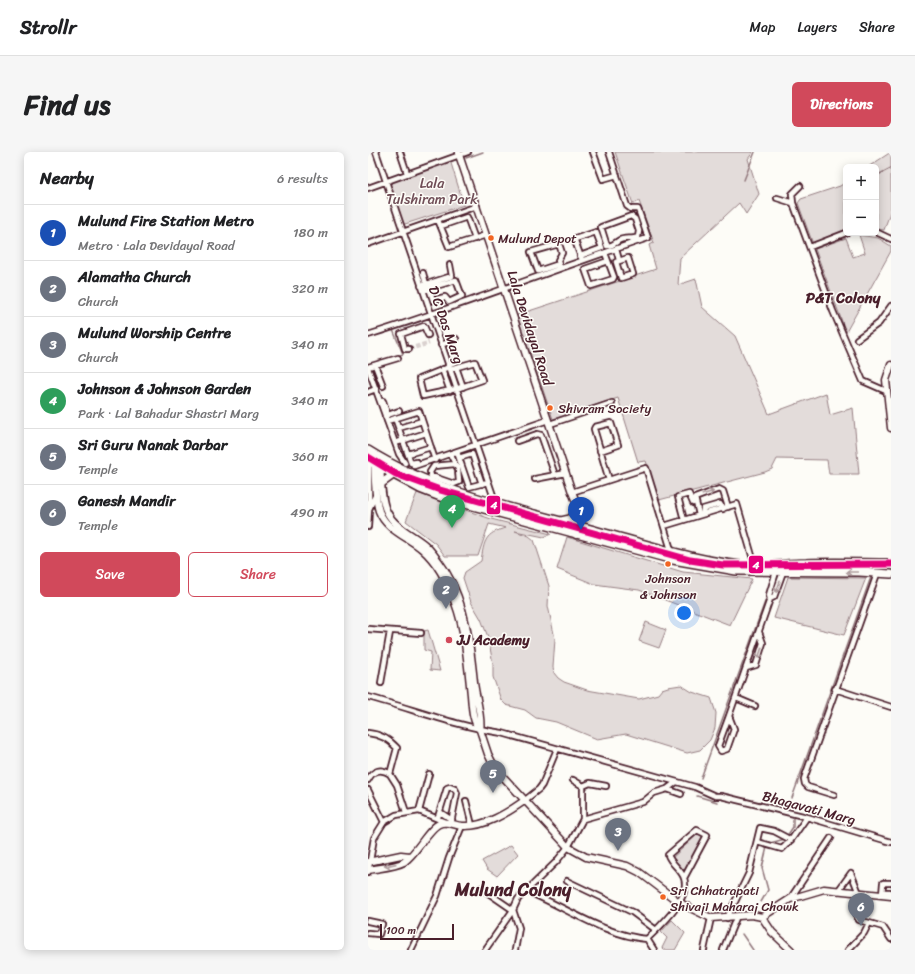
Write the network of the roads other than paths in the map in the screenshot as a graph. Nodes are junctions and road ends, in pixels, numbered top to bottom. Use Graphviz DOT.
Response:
graph roads {
  1 [pos="376,152"];
  2 [pos="400,152"];
  3 [pos="468,152"];
  4 [pos="593,152"];
  5 [pos="609,152"];
  6 [pos="458,154"];
  7 [pos="407,173"];
  8 [pos="617,175"];
  9 [pos="385,181"];
  10 [pos="800,186"];
  11 [pos="368,188"];
  12 [pos="777,198"];
  13 [pos="793,203"];
  14 [pos="477,206"];
  15 [pos="438,220"];
  16 [pos="440,226"];
  17 [pos="402,232"];
  18 [pos="879,233"];
  19 [pos="843,234"];
  20 [pos="486,235"];
  21 [pos="475,239"];
  22 [pos="891,239"];
  23 [pos="623,240"];
  24 [pos="368,244"];
  25 [pos="625,246"];
  26 [pos="810,247"];
  27 [pos="616,249"];
  28 [pos="605,253"];
  29 [pos="581,258"];
  30 [pos="619,260"];
  31 [pos="608,261"];
  32 [pos="450,265"];
  33 [pos="559,266"];
  34 [pos="545,271"];
  35 [pos="423,273"];
  36 [pos="428,286"];
  37 [pos="422,288"];
  38 [pos="504,288"];
  39 [pos="891,306"];
  40 [pos="431,315"];
  41 [pos="411,322"];
  42 [pos="413,329"];
  43 [pos="368,335"];
  44 [pos="428,335"];
  45 [pos="456,339"];
  46 [pos="857,339"];
  47 [pos="441,345"];
  48 [pos="409,349"];
  49 [pos="398,358"];
  50 [pos="375,365"];
  51 [pos="455,365"];
  52 [pos="891,365"];
  53 [pos="449,367"];
  54 [pos="368,368"];
  55 [pos="442,369"];
  56 [pos="889,381"];
  57 [pos="383,386"];
  58 [pos="463,387"];
  59 [pos="376,390"];
  60 [pos="456,390"];
  61 [pos="450,391"];
  62 [pos="886,391"];
  63 [pos="368,392"];
  64 [pos="612,403"];
  65 [pos="399,411"];
  66 [pos="386,417"];
  67 [pos="396,418"];
  68 [pos="422,421"];
  69 [pos="549,422"];
  70 [pos="399,428"];
  71 [pos="891,428"];
  72 [pos="427,434"];
  73 [pos="404,441"];
  74 [pos="517,441"];
  75 [pos="395,444"];
  76 [pos="476,445"];
  77 [pos="431,447"];
  78 [pos="600,451"];
  79 [pos="457,452"];
  80 [pos="374,454"];
  81 [pos="408,454"];
  82 [pos="450,454"];
  83 [pos="435,458"];
  84 [pos="459,458"];
  85 [pos="405,463"];
  86 [pos="373,464"];
  87 [pos="455,464"];
  88 [pos="414,466"];
  89 [pos="566,473"];
  90 [pos="555,475"];
  91 [pos="393,476"];
  92 [pos="535,478"];
  93 [pos="609,480"];
  94 [pos="488,482"];
  95 [pos="482,484"];
  96 [pos="382,485"];
  97 [pos="377,492"];
  98 [pos="572,492"];
  99 [pos="577,503"];
  100 [pos="496,504"];
  101 [pos="725,507"];
  102 [pos="369,509"];
  103 [pos="700,514"];
  104 [pos="574,515"];
  105 [pos="684,519"];
  106 [pos="561,521"];
  107 [pos="575,525"];
  108 [pos="664,526"];
  109 [pos="368,527"];
  110 [pos="573,534"];
  111 [pos="415,541"];
  112 [pos="672,551"];
  113 [pos="673,560"];
  114 [pos="891,563"];
  115 [pos="755,566"];
  116 [pos="779,572"];
  117 [pos="877,574"];
  118 [pos="891,574"];
  119 [pos="368,628"];
  120 [pos="390,632"];
  121 [pos="759,632"];
  122 [pos="421,633"];
  123 [pos="746,668"];
  124 [pos="381,683"];
  125 [pos="835,689"];
  126 [pos="368,697"];
  127 [pos="736,698"];
  128 [pos="755,706"];
  129 [pos="891,707"];
  130 [pos="729,716"];
  131 [pos="479,726"];
  132 [pos="368,733"];
  133 [pos="557,749"];
  134 [pos="390,774"];
  135 [pos="429,774"];
  136 [pos="368,780"];
  137 [pos="573,780"];
  138 [pos="675,783"];
  139 [pos="583,786"];
  140 [pos="606,786"];
  141 [pos="667,789"];
  142 [pos="368,790"];
  143 [pos="681,794"];
  144 [pos="834,795"];
  145 [pos="466,801"];
  146 [pos="524,801"];
  147 [pos="420,811"];
  148 [pos="406,812"];
  149 [pos="440,812"];
  150 [pos="438,817"];
  151 [pos="807,817"];
  152 [pos="583,819"];
  153 [pos="449,820"];
  154 [pos="384,822"];
  155 [pos="472,825"];
  156 [pos="462,826"];
  157 [pos="832,838"];
  158 [pos="790,840"];
  159 [pos="757,842"];
  160 [pos="891,842"];
  161 [pos="568,847"];
  162 [pos="410,856"];
  163 [pos="369,862"];
  164 [pos="368,871"];
  165 [pos="684,878"];
  166 [pos="567,881"];
  167 [pos="891,883"];
  168 [pos="481,888"];
  169 [pos="526,891"];
  170 [pos="838,891"];
  171 [pos="859,893"];
  172 [pos="882,894"];
  173 [pos="891,894"];
  174 [pos="790,899"];
  175 [pos="680,903"];
  176 [pos="514,910"];
  177 [pos="762,917"];
  178 [pos="711,918"];
  179 [pos="727,918"];
  180 [pos="736,918"];
  181 [pos="368,921"];
  182 [pos="869,923"];
  183 [pos="656,930"];
  184 [pos="368,933"];
  185 [pos="647,940"];
  186 [pos="891,940"];
  187 [pos="411,950"];
  188 [pos="485,950"];
  189 [pos="515,950"];
  190 [pos="654,950"];
  191 [pos="704,950"];
  192 [pos="723,950"];
  193 [pos="791,950"];
  194 [pos="848,950"];
  1 -- 9 [label="street, D C Das Marg"];
  2 -- 7 [label="street"];
  3 -- 6 [label="street"];
  4 -- 8 [label="street"];
  5 -- 8 [label="street"];
  6 -- 7 [label="street"];
  6 -- 14 [label="street, Lala Devidayal Road"];
  7 -- 9 [label="street"];
  8 -- 25 [label="street"];
  9 -- 11 [label="street"];
  9 -- 17 [label="street, D C Das Marg"];
  10 -- 13 [label="street"];
  12 -- 13 [label="street"];
  13 -- 26 [label="street"];
  14 -- 15 [label="street"];
  14 -- 20 [label="street, Lala Devidayal Road"];
  15 -- 16 [label="street"];
  15 -- 17 [label="street"];
  16 -- 21 [label="street"];
  16 -- 21 [label="street"];
  17 -- 24 [label="street"];
  17 -- 37 [label="street, D C Das Marg"];
  18 -- 22 [label="street"];
  19 -- 26 [label="street"];
  20 -- 21 [label="street"];
  20 -- 38 [label="street, Lala Devidayal Road"];
  23 -- 23 [label="street"];
  23 -- 25 [label="street"];
  25 -- 27 [label="street"];
  26 -- 62 [label="street"];
  27 -- 28 [label="street"];
  27 -- 30 [label="street"];
  28 -- 29 [label="street"];
  28 -- 31 [label="street"];
  29 -- 29 [label="street"];
  29 -- 33 [label="street"];
  30 -- 30 [label="street"];
  31 -- 31 [label="street"];
  32 -- 36 [label="street"];
  33 -- 34 [label="street"];
  33 -- 34 [label="street"];
  34 -- 38 [label="street"];
  35 -- 36 [label="street"];
  36 -- 36 [label="street"];
  36 -- 37 [label="street"];
  37 -- 40 [label="street, D C Das Marg"];
  38 -- 40 [label="street"];
  38 -- 69 [label="street, Lala Devidayal Road"];
  39 -- 46 [label="street"];
  40 -- 41 [label="street"];
  40 -- 47 [label="street, D C Das Marg"];
  41 -- 42 [label="street"];
  41 -- 43 [label="street"];
  42 -- 44 [label="street"];
  42 -- 48 [label="street"];
  45 -- 47 [label="street"];
  47 -- 53 [label="street, D C Das Marg"];
  49 -- 50 [label="street"];
  50 -- 54 [label="street"];
  50 -- 57 [label="street"];
  51 -- 53 [label="street"];
  51 -- 58 [label="street"];
  51 -- 58 [label="street"];
  52 -- 56 [label="street"];
  53 -- 55 [label="street"];
  53 -- 60 [label="street, D C Das Marg"];
  54 -- 59 [label="street"];
  55 -- 61 [label="street"];
  55 -- 61 [label="street"];
  56 -- 62 [label="street"];
  58 -- 60 [label="street"];
  59 -- 63 [label="street"];
  59 -- 66 [label="street"];
  60 -- 61 [label="street"];
  60 -- 76 [label="street, D C Das Marg"];
  62 -- 71 [label="street"];
  64 -- 69 [label="street"];
  65 -- 66 [label="street"];
  66 -- 67 [label="street"];
  66 -- 75 [label="street"];
  67 -- 68 [label="street"];
  67 -- 70 [label="street"];
  68 -- 70 [label="street"];
  68 -- 72 [label="street"];
  69 -- 76 [label="street"];
  69 -- 89 [label="street, Lala Devidayal Road"];
  70 -- 73 [label="street"];
  72 -- 73 [label="street"];
  72 -- 77 [label="street"];
  73 -- 75 [label="street"];
  73 -- 81 [label="street"];
  74 -- 90 [label="street"];
  75 -- 85 [label="street"];
  76 -- 79 [label="street"];
  76 -- 94 [label="street, D C Das Marg"];
  77 -- 81 [label="street"];
  77 -- 83 [label="street"];
  78 -- 78 [label="street"];
  78 -- 93 [label="street"];
  79 -- 82 [label="street"];
  79 -- 84 [label="street"];
  80 -- 86 [label="street"];
  80 -- 100 [label="main road"];
  81 -- 83 [label="street"];
  82 -- 83 [label="street"];
  82 -- 87 [label="street"];
  83 -- 88 [label="street"];
  84 -- 95 [label="street"];
  84 -- 95 [label="street"];
  86 -- 91 [label="main road"];
  86 -- 96 [label="street"];
  86 -- 97 [label="street"];
  86 -- 102 [label="street"];
  87 -- 87 [label="street"];
  89 -- 90 [label="street"];
  89 -- 98 [label="street, Lala Devidayal Road"];
  90 -- 92 [label="street"];
  91 -- 96 [label="main road"];
  91 -- 110 [label="main road"];
  93 -- 98 [label="street"];
  93 -- 108 [label="street"];
  94 -- 95 [label="street"];
  94 -- 100 [label="street, D C Das Marg"];
  96 -- 97 [label="street"];
  96 -- 111 [label="street"];
  97 -- 102 [label="street"];
  97 -- 111 [label="street"];
  98 -- 99 [label="street, Lala Devidayal Road"];
  99 -- 104 [label="street"];
  99 -- 107 [label="street, Lala Devidayal Road"];
  100 -- 106 [label="main road"];
  101 -- 103 [label="street"];
  103 -- 101 [label="street, one-way"];
  101 -- 115 [label="street"];
  102 -- 109 [label="street"];
  103 -- 105 [label="street"];
  103 -- 105 [label="street"];
  104 -- 106 [label="main road"];
  104 -- 107 [label="street"];
  105 -- 108 [label="street"];
  106 -- 107 [label="main road"];
  107 -- 110 [label="street, Lala Devidayal Road"];
  107 -- 112 [label="main road"];
  108 -- 112 [label="street"];
  110 -- 113 [label="main road"];
  111 -- 131 [label="street"];
  112 -- 113 [label="street"];
  112 -- 115 [label="main road"];
  113 -- 116 [label="main road"];
  114 -- 115 [label="main road"];
  117 -- 116 [label="main road, one-way"];
  116 -- 121 [label="street"];
  117 -- 118 [label="main road"];
  117 -- 125 [label="street"];
  119 -- 120 [label="street"];
  120 -- 122 [label="street"];
  120 -- 124 [label="street"];
  121 -- 123 [label="street"];
  121 -- 123 [label="street, one-way"];
  123 -- 127 [label="street"];
  125 -- 129 [label="street"];
  125 -- 144 [label="street"];
  126 -- 131 [label="street, Bhagavati Marg"];
  127 -- 128 [label="street"];
  127 -- 130 [label="street"];
  130 -- 130 [label="street"];
  131 -- 133 [label="street, Bhagavati Marg"];
  131 -- 146 [label="street"];
  132 -- 134 [label="street"];
  133 -- 138 [label="street, Bhagavati Marg"];
  133 -- 146 [label="street"];
  134 -- 136 [label="street"];
  134 -- 148 [label="street"];
  135 -- 147 [label="street"];
  137 -- 139 [label="street"];
  138 -- 141 [label="street"];
  138 -- 151 [label="street, Bhagavati Marg"];
  139 -- 140 [label="street"];
  139 -- 152 [label="street"];
  141 -- 143 [label="street"];
  141 -- 152 [label="street"];
  142 -- 154 [label="street"];
  145 -- 155 [label="street"];
  146 -- 155 [label="street"];
  146 -- 161 [label="street"];
  147 -- 148 [label="street"];
  147 -- 150 [label="street"];
  148 -- 154 [label="street"];
  149 -- 150 [label="street"];
  149 -- 153 [label="street"];
  149 -- 153 [label="street"];
  150 -- 153 [label="street"];
  151 -- 158 [label="street"];
  151 -- 160 [label="street, Bhagavati Marg"];
  152 -- 161 [label="street"];
  153 -- 156 [label="street"];
  153 -- 162 [label="street"];
  154 -- 163 [label="street"];
  155 -- 156 [label="street"];
  156 -- 187 [label="street"];
  157 -- 174 [label="street"];
  158 -- 159 [label="street"];
  158 -- 159 [label="street"];
  159 -- 179 [label="street"];
  161 -- 169 [label="street"];
  161 -- 175 [label="street"];
  162 -- 163 [label="street"];
  162 -- 164 [label="street, one-way"];
  163 -- 164 [label="street"];
  165 -- 165 [label="street"];
  165 -- 175 [label="street"];
  166 -- 183 [label="street"];
  167 -- 172 [label="street"];
  168 -- 176 [label="street"];
  169 -- 176 [label="street"];
  169 -- 185 [label="street"];
  170 -- 171 [label="street"];
  170 -- 171 [label="street"];
  170 -- 174 [label="street"];
  171 -- 172 [label="street"];
  171 -- 182 [label="street"];
  172 -- 173 [label="street"];
  174 -- 177 [label="street"];
  175 -- 178 [label="street"];
  175 -- 183 [label="street"];
  176 -- 188 [label="street"];
  176 -- 189 [label="street"];
  177 -- 180 [label="street"];
  177 -- 193 [label="street"];
  178 -- 179 [label="street"];
  178 -- 191 [label="street"];
  179 -- 180 [label="street"];
  180 -- 192 [label="street"];
  181 -- 184 [label="street"];
  182 -- 186 [label="street"];
  182 -- 194 [label="street"];
  183 -- 185 [label="street"];
  185 -- 190 [label="street"];
}
